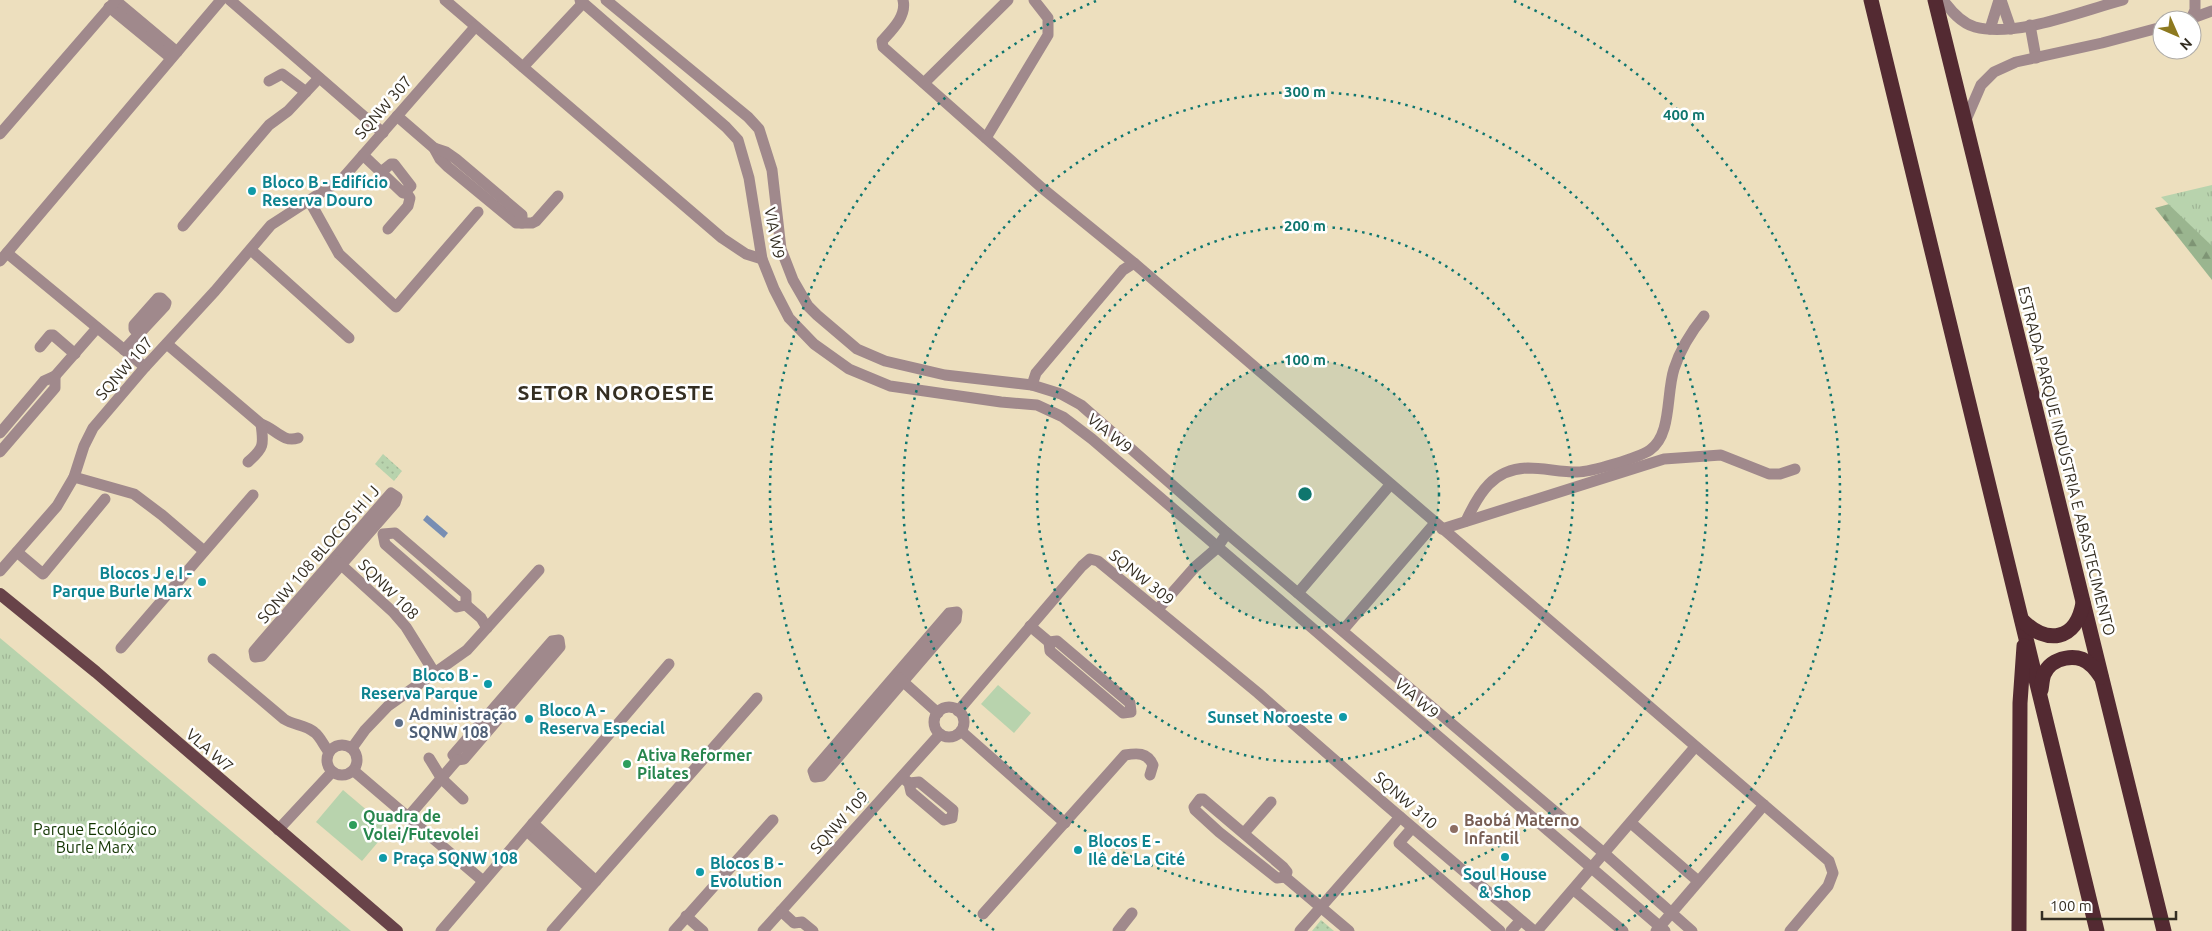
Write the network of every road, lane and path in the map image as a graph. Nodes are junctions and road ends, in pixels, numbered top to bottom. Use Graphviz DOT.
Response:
graph roads {
  1 [pos="221,0"];
  2 [pos="230,0"];
  3 [pos="445,0"];
  4 [pos="606,0"];
  5 [pos="903,0"];
  6 [pos="1008,0"];
  7 [pos="1034,0"];
  8 [pos="1871,0"];
  9 [pos="1936,0"];
  10 [pos="1943,0"];
  11 [pos="2000,0"];
  12 [pos="2123,0"];
  13 [pos="582,1"];
  14 [pos="113,2"];
  15 [pos="2108,2"];
  16 [pos="2030,25"];
  17 [pos="475,27"];
  18 [pos="1990,29"];
  19 [pos="2011,29"];
  20 [pos="2152,29"];
  21 [pos="174,55"];
  22 [pos="2036,58"];
  23 [pos="523,67"];
  24 [pos="319,78"];
  25 [pos="269,81"];
  26 [pos="924,83"];
  27 [pos="306,92"];
  28 [pos="397,116"];
  29 [pos="1964,122"];
  30 [pos="0,134"];
  31 [pos="383,134"];
  32 [pos="986,138"];
  33 [pos="363,155"];
  34 [pos="558,196"];
  35 [pos="309,200"];
  36 [pos="478,212"];
  37 [pos="183,226"];
  38 [pos="388,229"];
  39 [pos="251,250"];
  40 [pos="4,257"];
  41 [pos="762,259"];
  42 [pos="1134,264"];
  43 [pos="215,291"];
  44 [pos="1704,316"];
  45 [pos="97,328"];
  46 [pos="139,334"];
  47 [pos="349,338"];
  48 [pos="167,344"];
  49 [pos="40,347"];
  50 [pos="124,350"];
  51 [pos="74,354"];
  52 [pos="145,367"];
  53 [pos="55,376"];
  54 [pos="1032,385"];
  55 [pos="261,424"];
  56 [pos="0,433"];
  57 [pos="298,438"];
  58 [pos="0,452"];
  59 [pos="248,462"];
  60 [pos="1795,469"];
  61 [pos="74,477"];
  62 [pos="1390,485"];
  63 [pos="253,495"];
  64 [pos="105,499"];
  65 [pos="1466,521"];
  66 [pos="1439,526"];
  67 [pos="1227,533"];
  68 [pos="1217,548"];
  69 [pos="204,551"];
  70 [pos="17,552"];
  71 [pos="337,561"];
  72 [pos="540,570"];
  73 [pos="0,572"];
  74 [pos="1298,593"];
  75 [pos="0,594"];
  76 [pos="2083,603"];
  77 [pos="466,604"];
  78 [pos="1158,610"];
  79 [pos="1030,626"];
  80 [pos="2023,626"];
  81 [pos="487,628"];
  82 [pos="1343,630"];
  83 [pos="1049,642"];
  84 [pos="121,648"];
  85 [pos="213,659"];
  86 [pos="670,664"];
  87 [pos="434,672"];
  88 [pos="900,678"];
  89 [pos="2102,678"];
  90 [pos="2040,691"];
  91 [pos="1258,693"];
  92 [pos="757,698"];
  93 [pos="958,711"];
  94 [pos="938,713"];
  95 [pos="961,732"];
  96 [pos="940,734"];
  97 [pos="1695,747"];
  98 [pos="352,748"];
  99 [pos="329,752"];
  100 [pos="429,758"];
  101 [pos="457,760"];
  102 [pos="354,771"];
  103 [pos="332,772"];
  104 [pos="1150,775"];
  105 [pos="442,779"];
  106 [pos="463,799"];
  107 [pos="1272,802"];
  108 [pos="1764,805"];
  109 [pos="408,817"];
  110 [pos="1400,817"];
  111 [pos="773,820"];
  112 [pos="1065,823"];
  113 [pos="1631,823"];
  114 [pos="530,827"];
  115 [pos="1412,828"];
  116 [pos="278,830"];
  117 [pos="1244,833"];
  118 [pos="1605,854"];
  119 [pos="1592,868"];
  120 [pos="1285,877"];
  121 [pos="483,881"];
  122 [pos="1698,881"];
  123 [pos="593,885"];
  124 [pos="1574,890"];
  125 [pos="1321,908"];
  126 [pos="781,912"];
  127 [pos="1671,913"];
  128 [pos="983,914"];
  129 [pos="1132,914"];
  130 [pos="686,916"];
  131 [pos="1520,921"];
  132 [pos="794,927"];
  133 [pos="1122,930"];
  134 [pos="1660,930"];
  135 [pos="397,931"];
  136 [pos="440,931"];
  137 [pos="552,931"];
  138 [pos="674,931"];
  139 [pos="703,931"];
  140 [pos="763,931"];
  141 [pos="812,931"];
  142 [pos="1300,931"];
  143 [pos="1349,931"];
  144 [pos="1500,931"];
  145 [pos="1511,931"];
  146 [pos="1535,931"];
  147 [pos="1623,931"];
  148 [pos="1692,931"];
  149 [pos="1790,931"];
  150 [pos="2019,931"];
  151 [pos="2098,931"];
  152 [pos="2164,931"];
  1 -- 21 [label="street"];
  2 -- 24 [label="street"];
  3 -- 17 [label="street"];
  4 -- 54 [label="street, VIA W9"];
  5 -- 26 [label="street"];
  6 -- 26 [label="street"];
  7 -- 32 [label="street"];
  8 -- 80 [label="highway"];
  9 -- 29 [label="highway, ESTRADA PARQUE INDÚSTRIA E ABASTECIMENTO"];
  10 -- 18 [label="street"];
  11 -- 18 [label="street"];
  11 -- 19 [label="street"];
  12 -- 15 [label="street"];
  13 -- 23 [label="street"];
  13 -- 41 [label="street, VIA W9"];
  14 -- 21 [label="street"];
  14 -- 30 [label="street"];
  15 -- 16 [label="street"];
  16 -- 19 [label="street"];
  16 -- 22 [label="street"];
  17 -- 23 [label="street"];
  17 -- 28 [label="street, SQNW 307"];
  18 -- 19 [label="street"];
  20 -- 22 [label="street"];
  21 -- 40 [label="street"];
  22 -- 29 [label="street"];
  23 -- 41 [label="street"];
  24 -- 27 [label="street"];
  24 -- 31 [label="street"];
  25 -- 27 [label="street"];
  26 -- 32 [label="street"];
  27 -- 37 [label="street"];
  28 -- 31 [label="street, SQNW 307"];
  28 -- 34 [label="street"];
  29 -- 76 [label="highway, ESTRADA PARQUE INDÚSTRIA E ABASTECIMENTO"];
  31 -- 33 [label="street, SQNW 307"];
  32 -- 42 [label="street"];
  33 -- 35 [label="street, SQNW 307"];
  33 -- 38 [label="street"];
  35 -- 36 [label="street"];
  35 -- 39 [label="street, SQNW 307"];
  39 -- 43 [label="street, SQNW 307"];
  39 -- 47 [label="street"];
  40 -- 45 [label="street"];
  41 -- 68 [label="street, VIA W9"];
  42 -- 54 [label="street"];
  42 -- 62 [label="street"];
  43 -- 48 [label="street, SQNW 107"];
  44 -- 65 [label="street"];
  45 -- 50 [label="street"];
  45 -- 51 [label="street"];
  46 -- 50 [label="street"];
  48 -- 52 [label="street, SQNW 107"];
  48 -- 55 [label="street"];
  49 -- 51 [label="street"];
  50 -- 52 [label="street"];
  51 -- 53 [label="street"];
  52 -- 61 [label="street, SQNW 107"];
  53 -- 56 [label="street"];
  53 -- 58 [label="street"];
  54 -- 67 [label="street, VIA W9"];
  55 -- 57 [label="street"];
  55 -- 59 [label="street"];
  60 -- 65 [label="street"];
  61 -- 69 [label="street"];
  61 -- 70 [label="street, SQNW 107"];
  62 -- 66 [label="street"];
  62 -- 74 [label="street"];
  63 -- 69 [label="street"];
  64 -- 70 [label="street"];
  65 -- 66 [label="street"];
  66 -- 82 [label="street"];
  66 -- 97 [label="street"];
  67 -- 68 [label="street"];
  67 -- 74 [label="street, VIA W9"];
  68 -- 78 [label="street"];
  68 -- 119 [label="street, VIA W9"];
  69 -- 84 [label="street"];
  70 -- 73 [label="street, SQNW 107"];
  71 -- 71 [label="street, SQNW 108 BLOCOS H I J"];
  71 -- 71 [label="street, SQNW 108 BLOCOS H I J"];
  71 -- 87 [label="street, SQNW 108"];
  72 -- 81 [label="street"];
  74 -- 82 [label="street, VIA W9"];
  75 -- 116 [label="main road, VLA W7"];
  76 -- 80 [label="highway"];
  76 -- 89 [label="highway, ESTRADA PARQUE INDÚSTRIA E ABASTECIMENTO"];
  77 -- 77 [label="street"];
  77 -- 81 [label="street"];
  78 -- 79 [label="street, SQNW 309"];
  78 -- 91 [label="street, SQNW 309"];
  79 -- 83 [label="street"];
  79 -- 93 [label="street, SQNW 309"];
  80 -- 90 [label="highway"];
  80 -- 150 [label="highway"];
  81 -- 87 [label="street"];
  82 -- 118 [label="street, VIA W9"];
  83 -- 83 [label="street"];
  85 -- 99 [label="street"];
  86 -- 114 [label="street"];
  87 -- 98 [label="street"];
  88 -- 88 [label="street"];
  88 -- 88 [label="street"];
  88 -- 94 [label="street"];
  89 -- 90 [label="highway"];
  89 -- 152 [label="highway, ESTRADA PARQUE INDÚSTRIA E ABASTECIMENTO"];
  90 -- 151 [label="highway"];
  91 -- 110 [label="street, SQNW 310"];
  92 -- 123 [label="street"];
  93 -- 94 [label="street"];
  93 -- 95 [label="street"];
  94 -- 96 [label="street"];
  95 -- 96 [label="street"];
  95 -- 112 [label="street"];
  96 -- 126 [label="street, SQNW 109"];
  97 -- 108 [label="street"];
  97 -- 113 [label="street"];
  98 -- 99 [label="street"];
  98 -- 102 [label="street"];
  99 -- 103 [label="street"];
  100 -- 105 [label="street"];
  101 -- 101 [label="street"];
  101 -- 105 [label="street"];
  102 -- 103 [label="street"];
  102 -- 109 [label="street"];
  103 -- 116 [label="street"];
  104 -- 112 [label="street"];
  105 -- 106 [label="street"];
  105 -- 109 [label="street"];
  107 -- 117 [label="street"];
  108 -- 122 [label="street"];
  108 -- 149 [label="street"];
  109 -- 121 [label="street"];
  110 -- 115 [label="street, SQNW 310"];
  110 -- 125 [label="street"];
  111 -- 130 [label="street"];
  112 -- 128 [label="street"];
  113 -- 118 [label="street"];
  113 -- 122 [label="street"];
  114 -- 121 [label="street"];
  114 -- 123 [label="street"];
  115 -- 131 [label="street, SQNW 310"];
  115 -- 144 [label="street"];
  116 -- 135 [label="main road, VLA W7"];
  117 -- 120 [label="street"];
  117 -- 120 [label="street"];
  118 -- 119 [label="street"];
  118 -- 127 [label="street, VIA W9"];
  119 -- 124 [label="street"];
  119 -- 134 [label="street, VIA W9"];
  120 -- 125 [label="street"];
  121 -- 136 [label="street"];
  122 -- 127 [label="street"];
  123 -- 137 [label="street"];
  124 -- 146 [label="street"];
  124 -- 147 [label="street"];
  125 -- 142 [label="street"];
  125 -- 143 [label="street"];
  126 -- 132 [label="street"];
  126 -- 140 [label="street, SQNW 109"];
  127 -- 134 [label="street"];
  127 -- 148 [label="street, VIA W9"];
  129 -- 133 [label="street"];
  130 -- 138 [label="street"];
  130 -- 139 [label="street"];
  131 -- 145 [label="street"];
  131 -- 146 [label="street, SQNW 310"];
  132 -- 141 [label="street"];
}
